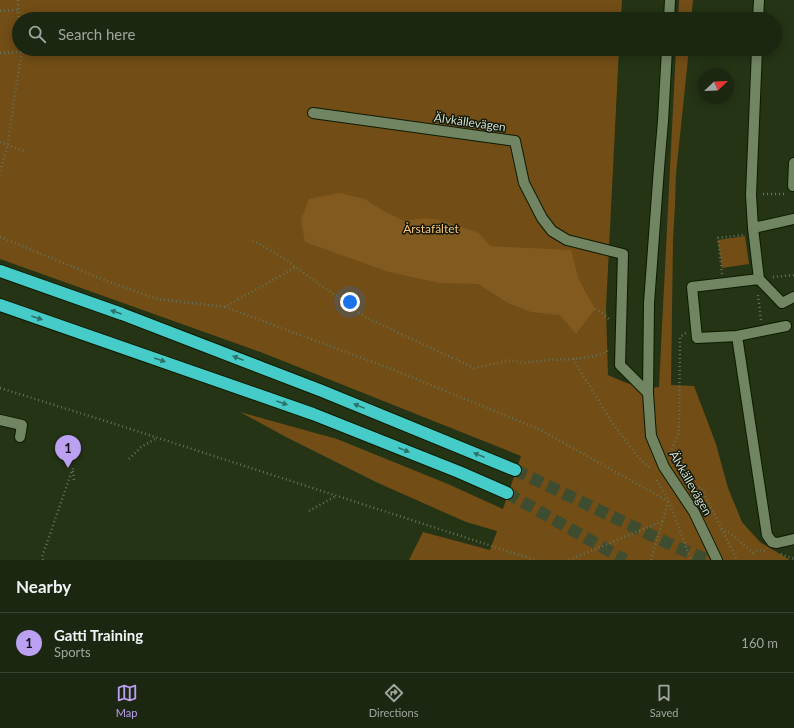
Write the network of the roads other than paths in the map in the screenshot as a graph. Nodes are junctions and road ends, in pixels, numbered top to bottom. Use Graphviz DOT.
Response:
graph roads {
  1 [pos="670,0"];
  2 [pos="759,0"];
  3 [pos="669,12"];
  4 [pos="758,12"];
  5 [pos="667,56"];
  6 [pos="757,56"];
  7 [pos="313,113"];
  8 [pos="794,163"];
  9 [pos="790,190"];
  10 [pos="794,219"];
  11 [pos="753,231"];
  12 [pos="0,271"];
  13 [pos="757,279"];
  14 [pos="794,297"];
  15 [pos="0,305"];
  16 [pos="786,326"];
  17 [pos="737,336"];
  18 [pos="648,393"];
  19 [pos="0,420"];
  20 [pos="20,437"];
  21 [pos="515,470"];
  22 [pos="507,493"];
  23 [pos="794,539"];
  24 [pos="717,560"];
  1 -- 3 [label="street"];
  2 -- 4 [label="street"];
  5 -- 18 [label="street, Älvkällevägen"];
  6 -- 11 [label="street"];
  7 -- 18 [label="street, Älvkällevägen"];
  8 -- 9 [label="street"];
  10 -- 11 [label="street"];
  11 -- 13 [label="street"];
  21 -- 12 [label="highway, one-way"];
  13 -- 14 [label="street"];
  13 -- 17 [label="street"];
  15 -- 22 [label="highway, one-way"];
  16 -- 17 [label="street"];
  17 -- 23 [label="street"];
  18 -- 24 [label="street, Älvkällevägen"];
  19 -- 20 [label="street"];
}
